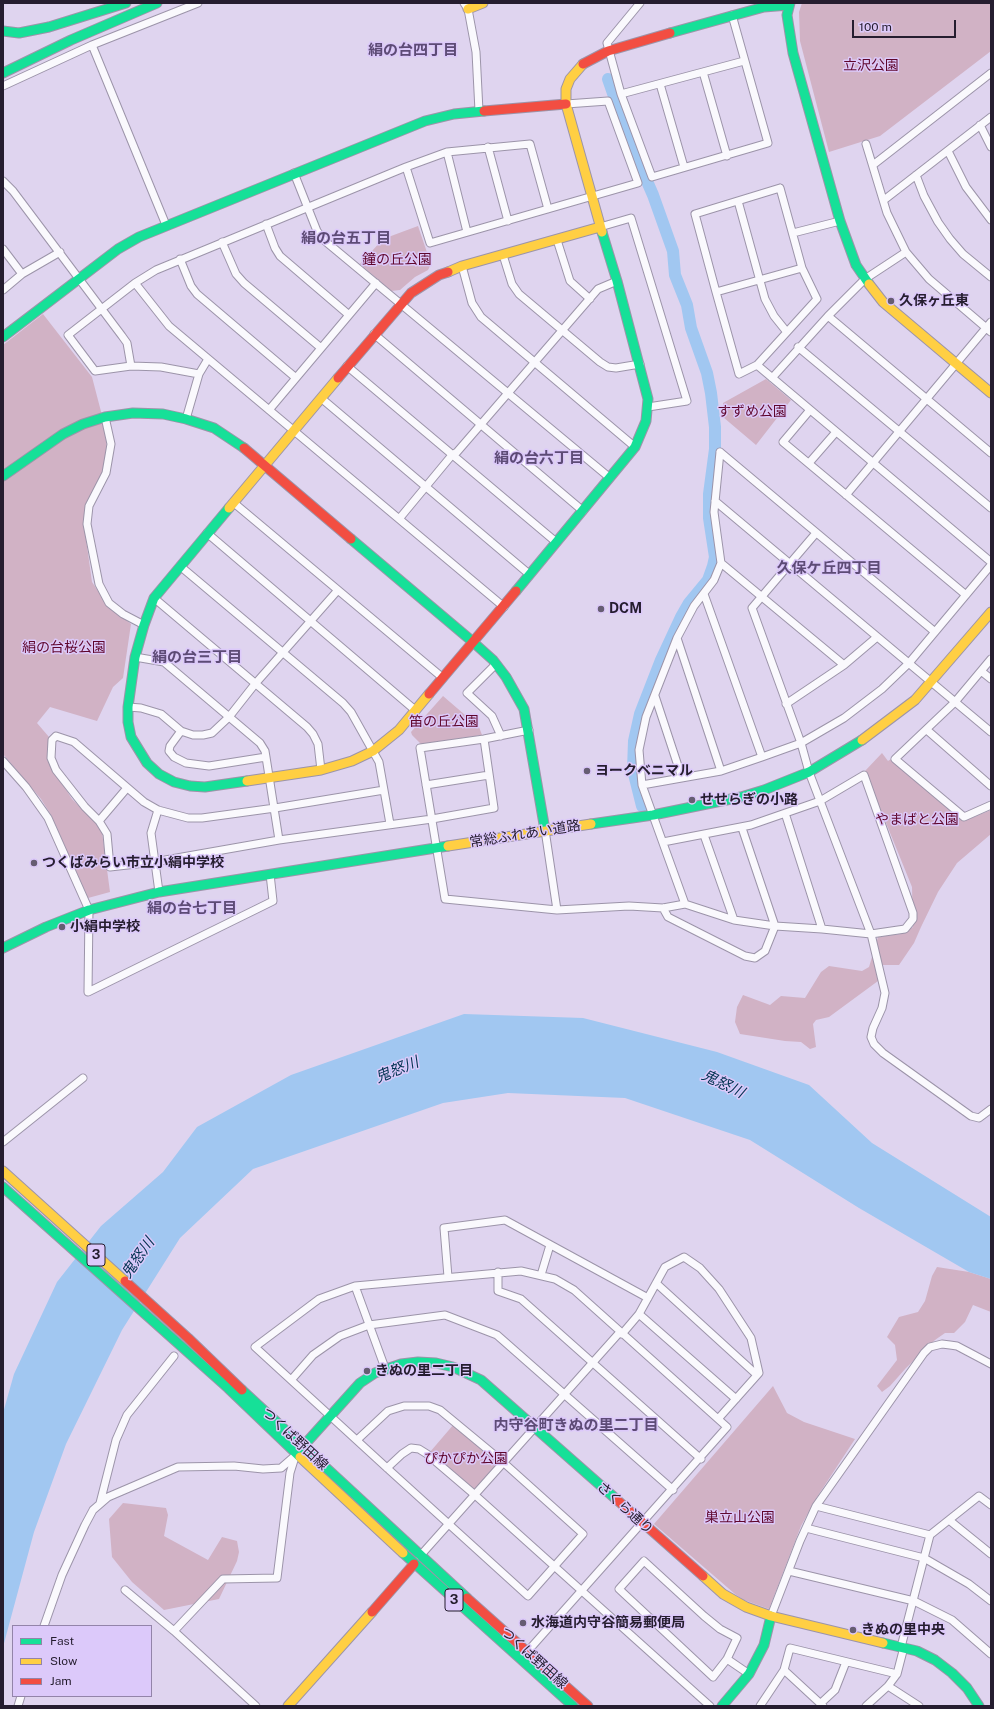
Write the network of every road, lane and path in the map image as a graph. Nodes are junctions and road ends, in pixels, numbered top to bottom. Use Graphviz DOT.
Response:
graph roads {
  1 [pos="126,3"];
  2 [pos="157,3"];
  3 [pos="198,3"];
  4 [pos="483,3"];
  5 [pos="640,3"];
  6 [pos="789,4"];
  7 [pos="466,6"];
  8 [pos="732,15"];
  9 [pos="3,31"];
  10 [pos="92,45"];
  11 [pos="608,51"];
  12 [pos="744,61"];
  13 [pos="703,72"];
  14 [pos="3,73"];
  15 [pos="991,73"];
  16 [pos="660,84"];
  17 [pos="3,86"];
  18 [pos="621,94"];
  19 [pos="566,104"];
  20 [pos="478,111"];
  21 [pos="991,117"];
  22 [pos="980,125"];
  23 [pos="866,144"];
  24 [pos="488,147"];
  25 [pos="991,147"];
  26 [pos="948,151"];
  27 [pos="447,152"];
  28 [pos="726,156"];
  29 [pos="873,165"];
  30 [pos="406,167"];
  31 [pos="684,167"];
  32 [pos="294,173"];
  33 [pos="916,175"];
  34 [pos="3,181"];
  35 [pos="591,197"];
  36 [pos="884,200"];
  37 [pos="738,201"];
  38 [pos="308,208"];
  39 [pos="548,209"];
  40 [pos="991,220"];
  41 [pos="508,221"];
  42 [pos="840,221"];
  43 [pos="266,224"];
  44 [pos="166,225"];
  45 [pos="600,227"];
  46 [pos="467,232"];
  47 [pos="793,233"];
  48 [pos="557,240"];
  49 [pos="222,242"];
  50 [pos="3,249"];
  51 [pos="60,252"];
  52 [pos="906,252"];
  53 [pos="503,254"];
  54 [pos="180,259"];
  55 [pos="462,266"];
  56 [pos="802,268"];
  57 [pos="22,274"];
  58 [pos="991,277"];
  59 [pos="79,279"];
  60 [pos="865,279"];
  61 [pos="617,281"];
  62 [pos="759,281"];
  63 [pos="135,283"];
  64 [pos="376,283"];
  65 [pos="3,290"];
  66 [pos="716,292"];
  67 [pos="590,299"];
  68 [pos="401,303"];
  69 [pos="102,308"];
  70 [pos="349,315"];
  71 [pos="828,316"];
  72 [pos="989,328"];
  73 [pos="563,330"];
  74 [pos="786,331"];
  75 [pos="374,334"];
  76 [pos="3,337"];
  77 [pos="798,347"];
  78 [pos="322,348"];
  79 [pos="208,359"];
  80 [pos="535,361"];
  81 [pos="640,364"];
  82 [pos="956,364"];
  83 [pos="757,365"];
  84 [pos="131,366"];
  85 [pos="347,366"];
  86 [pos="199,374"];
  87 [pos="296,378"];
  88 [pos="772,378"];
  89 [pos="507,392"];
  90 [pos="991,393"];
  91 [pos="321,398"];
  92 [pos="926,399"];
  93 [pos="648,407"];
  94 [pos="269,410"];
  95 [pos="810,410"];
  96 [pos="105,417"];
  97 [pos="186,419"];
  98 [pos="480,424"];
  99 [pos="293,430"];
  100 [pos="836,432"];
  101 [pos="900,432"];
  102 [pos="635,447"];
  103 [pos="991,453"];
  104 [pos="452,455"];
  105 [pos="809,463"];
  106 [pos="873,463"];
  107 [pos="264,466"];
  108 [pos="3,476"];
  109 [pos="610,478"];
  110 [pos="425,487"];
  111 [pos="846,495"];
  112 [pos="715,501"];
  113 [pos="234,502"];
  114 [pos="991,508"];
  115 [pos="583,511"];
  116 [pos="399,519"];
  117 [pos="816,532"];
  118 [pos="207,533"];
  119 [pos="556,542"];
  120 [pos="991,562"];
  121 [pos="721,563"];
  122 [pos="789,563"];
  123 [pos="180,566"];
  124 [pos="991,566"];
  125 [pos="529,574"];
  126 [pos="338,590"];
  127 [pos="704,594"];
  128 [pos="966,595"];
  129 [pos="761,597"];
  130 [pos="154,598"];
  131 [pos="504,607"];
  132 [pos="991,612"];
  133 [pos="311,622"];
  134 [pos="144,625"];
  135 [pos="935,632"];
  136 [pos="877,637"];
  137 [pos="677,638"];
  138 [pos="473,642"];
  139 [pos="283,653"];
  140 [pos="135,657"];
  141 [pos="991,659"];
  142 [pos="909,663"];
  143 [pos="496,664"];
  144 [pos="844,666"];
  145 [pos="981,671"];
  146 [pos="443,678"];
  147 [pos="991,679"];
  148 [pos="931,682"];
  149 [pos="255,684"];
  150 [pos="655,696"];
  151 [pos="956,702"];
  152 [pos="786,704"];
  153 [pos="128,707"];
  154 [pos="416,710"];
  155 [pos="229,717"];
  156 [pos="529,730"];
  157 [pos="927,730"];
  158 [pos="182,731"];
  159 [pos="991,732"];
  160 [pos="501,736"];
  161 [pos="484,739"];
  162 [pos="801,743"];
  163 [pos="373,751"];
  164 [pos="266,757"];
  165 [pos="762,757"];
  166 [pos="3,761"];
  167 [pos="321,770"];
  168 [pos="722,770"];
  169 [pos="809,772"];
  170 [pos="489,775"];
  171 [pos="270,777"];
  172 [pos="682,778"];
  173 [pos="426,785"];
  174 [pos="642,785"];
  175 [pos="991,786"];
  176 [pos="126,788"];
  177 [pos="384,790"];
  178 [pos="820,801"];
  179 [pos="991,805"];
  180 [pos="275,808"];
  181 [pos="158,810"];
  182 [pos="785,813"];
  183 [pos="653,815"];
  184 [pos="432,819"];
  185 [pos="99,821"];
  186 [pos="390,824"];
  187 [pos="742,828"];
  188 [pos="545,830"];
  189 [pos="704,835"];
  190 [pos="279,840"];
  191 [pos="663,842"];
  192 [pos="437,847"];
  193 [pos="154,862"];
  194 [pos="270,874"];
  195 [pos="159,892"];
  196 [pos="686,904"];
  197 [pos="663,908"];
  198 [pos="89,910"];
  199 [pos="557,910"];
  200 [pos="734,920"];
  201 [pos="775,926"];
  202 [pos="822,929"];
  203 [pos="870,934"];
  204 [pos="3,948"];
  205 [pos="84,1078"];
  206 [pos="991,1109"];
  207 [pos="3,1142"];
  208 [pos="3,1171"];
  209 [pos="3,1187"];
  210 [pos="550,1245"];
  211 [pos="498,1272"];
  212 [pos="541,1275"];
  213 [pos="448,1277"];
  214 [pos="656,1283"];
  215 [pos="355,1286"];
  216 [pos="648,1298"];
  217 [pos="639,1314"];
  218 [pos="368,1325"];
  219 [pos="621,1333"];
  220 [pos="174,1356"];
  221 [pos="592,1363"];
  222 [pos="991,1364"];
  223 [pos="385,1368"];
  224 [pos="758,1375"];
  225 [pos="292,1379"];
  226 [pos="565,1394"];
  227 [pos="736,1399"];
  228 [pos="330,1415"];
  229 [pos="718,1419"];
  230 [pos="535,1428"];
  231 [pos="357,1440"];
  232 [pos="303,1447"];
  233 [pos="296,1455"];
  234 [pos="701,1459"];
  235 [pos="504,1463"];
  236 [pos="387,1468"];
  237 [pos="673,1490"];
  238 [pos="475,1495"];
  239 [pos="100,1503"];
  240 [pos="991,1505"];
  241 [pos="816,1506"];
  242 [pos="949,1520"];
  243 [pos="449,1524"];
  244 [pos="642,1524"];
  245 [pos="806,1528"];
  246 [pos="930,1535"];
  247 [pos="991,1554"];
  248 [pos="420,1556"];
  249 [pos="924,1558"];
  250 [pos="414,1564"];
  251 [pos="555,1566"];
  252 [pos="789,1571"];
  253 [pos="125,1590"];
  254 [pos="582,1592"];
  255 [pos="914,1601"];
  256 [pos="991,1601"];
  257 [pos="772,1616"];
  258 [pos="44,1625"];
  259 [pos="174,1631"];
  260 [pos="902,1647"];
  261 [pos="527,1652"];
  262 [pos="991,1654"];
  263 [pos="727,1659"];
  264 [pos="846,1662"];
  265 [pos="784,1670"];
  266 [pos="749,1674"];
  267 [pos="897,1674"];
  268 [pos="888,1686"];
  269 [pos="874,1703"];
  270 [pos="764,1705"];
  271 [pos="822,1705"];
  272 [pos="256,1706"];
  273 [pos="288,1706"];
  274 [pos="573,1706"];
  275 [pos="588,1706"];
  276 [pos="710,1706"];
  277 [pos="722,1706"];
  278 [pos="866,1706"];
  279 [pos="919,1706"];
  280 [pos="978,1706"];
  1 -- 9 [label="main road"];
  2 -- 14 [label="main road"];
  3 -- 10 [label="street"];
  4 -- 7 [label="main road"];
  5 -- 11 [label="street"];
  6 -- 8 [label="main road"];
  6 -- 42 [label="main road"];
  7 -- 20 [label="street"];
  8 -- 11 [label="main road"];
  8 -- 12 [label="street"];
  10 -- 17 [label="street"];
  10 -- 44 [label="street"];
  11 -- 18 [label="street"];
  11 -- 19 [label="main road"];
  12 -- 13 [label="street"];
  12 -- 28 [label="street"];
  13 -- 16 [label="street"];
  13 -- 28 [label="street"];
  15 -- 29 [label="street"];
  16 -- 18 [label="street"];
  16 -- 31 [label="street"];
  18 -- 31 [label="street"];
  19 -- 20 [label="main road"];
  19 -- 35 [label="main road"];
  19 -- 35 [label="street"];
  20 -- 32 [label="main road"];
  21 -- 22 [label="street"];
  22 -- 25 [label="street"];
  22 -- 26 [label="street"];
  23 -- 29 [label="street"];
  24 -- 27 [label="street"];
  24 -- 39 [label="street"];
  24 -- 41 [label="street"];
  26 -- 33 [label="street"];
  26 -- 40 [label="street"];
  27 -- 30 [label="street"];
  27 -- 46 [label="street"];
  28 -- 31 [label="street"];
  29 -- 36 [label="street"];
  30 -- 38 [label="street"];
  30 -- 46 [label="street"];
  32 -- 38 [label="street"];
  32 -- 44 [label="main road"];
  33 -- 36 [label="street"];
  33 -- 58 [label="street"];
  34 -- 51 [label="street"];
  35 -- 39 [label="street"];
  35 -- 45 [label="main road"];
  36 -- 52 [label="street"];
  37 -- 47 [label="street"];
  37 -- 62 [label="street"];
  37 -- 66 [label="street"];
  38 -- 43 [label="street"];
  38 -- 64 [label="street"];
  39 -- 41 [label="street"];
  41 -- 46 [label="street"];
  42 -- 47 [label="street"];
  42 -- 60 [label="main road"];
  43 -- 49 [label="street"];
  43 -- 70 [label="street"];
  44 -- 59 [label="main road"];
  45 -- 48 [label="main road"];
  45 -- 61 [label="main road"];
  45 -- 93 [label="street"];
  47 -- 56 [label="street"];
  48 -- 53 [label="main road"];
  48 -- 67 [label="street"];
  49 -- 54 [label="street"];
  49 -- 78 [label="street"];
  50 -- 57 [label="street"];
  51 -- 57 [label="street"];
  51 -- 59 [label="street"];
  52 -- 60 [label="street"];
  52 -- 72 [label="street"];
  53 -- 55 [label="main road"];
  53 -- 73 [label="street"];
  54 -- 63 [label="street"];
  54 -- 87 [label="street"];
  55 -- 68 [label="main road"];
  55 -- 80 [label="street"];
  56 -- 62 [label="street"];
  56 -- 74 [label="street"];
  57 -- 65 [label="street"];
  59 -- 69 [label="street"];
  59 -- 76 [label="main road"];
  60 -- 71 [label="street"];
  60 -- 82 [label="main road"];
  61 -- 67 [label="street"];
  61 -- 81 [label="main road"];
  62 -- 66 [label="street"];
  62 -- 74 [label="street"];
  63 -- 69 [label="street"];
  63 -- 79 [label="street"];
  64 -- 68 [label="street"];
  64 -- 70 [label="street"];
  66 -- 83 [label="street"];
  67 -- 73 [label="street"];
  68 -- 75 [label="main road"];
  68 -- 89 [label="street"];
  69 -- 84 [label="street"];
  69 -- 84 [label="street"];
  70 -- 78 [label="street"];
  71 -- 77 [label="street"];
  71 -- 92 [label="street"];
  72 -- 82 [label="street"];
  73 -- 80 [label="street"];
  73 -- 81 [label="street"];
  74 -- 83 [label="street"];
  75 -- 85 [label="main road"];
  75 -- 98 [label="street"];
  77 -- 88 [label="street"];
  77 -- 101 [label="street"];
  78 -- 87 [label="street"];
  79 -- 86 [label="street"];
  79 -- 94 [label="street"];
  80 -- 89 [label="street"];
  80 -- 102 [label="street"];
  81 -- 93 [label="main road"];
  82 -- 90 [label="main road"];
  82 -- 92 [label="street"];
  83 -- 88 [label="street"];
  84 -- 86 [label="street"];
  85 -- 91 [label="main road"];
  85 -- 104 [label="street"];
  86 -- 97 [label="street"];
  87 -- 94 [label="street"];
  88 -- 95 [label="street"];
  89 -- 98 [label="street"];
  89 -- 109 [label="street"];
  91 -- 99 [label="main road"];
  91 -- 110 [label="street"];
  92 -- 101 [label="street"];
  92 -- 103 [label="street"];
  93 -- 102 [label="main road"];
  94 -- 99 [label="street"];
  95 -- 100 [label="street"];
  95 -- 105 [label="street"];
  96 -- 97 [label="main road"];
  96 -- 108 [label="main road"];
  96 -- 134 [label="street"];
  97 -- 107 [label="main road"];
  98 -- 104 [label="street"];
  98 -- 115 [label="street"];
  99 -- 107 [label="main road"];
  99 -- 116 [label="street"];
  100 -- 105 [label="street"];
  100 -- 106 [label="street"];
  101 -- 106 [label="street"];
  101 -- 114 [label="street"];
  102 -- 109 [label="main road"];
  104 -- 110 [label="street"];
  104 -- 119 [label="street"];
  105 -- 111 [label="street"];
  106 -- 111 [label="street"];
  106 -- 120 [label="street"];
  107 -- 113 [label="main road"];
  107 -- 138 [label="main road"];
  109 -- 115 [label="main road"];
  110 -- 116 [label="street"];
  110 -- 125 [label="street"];
  111 -- 128 [label="street"];
  112 -- 117 [label="street"];
  112 -- 121 [label="street"];
  112 -- 122 [label="street"];
  113 -- 118 [label="main road"];
  113 -- 126 [label="street"];
  115 -- 119 [label="main road"];
  116 -- 131 [label="street"];
  117 -- 122 [label="street"];
  117 -- 135 [label="street"];
  118 -- 123 [label="main road"];
  118 -- 133 [label="street"];
  119 -- 125 [label="main road"];
  121 -- 127 [label="street"];
  121 -- 129 [label="street"];
  122 -- 129 [label="street"];
  122 -- 136 [label="street"];
  123 -- 130 [label="main road"];
  123 -- 139 [label="street"];
  124 -- 128 [label="street"];
  125 -- 131 [label="main road"];
  126 -- 133 [label="street"];
  126 -- 146 [label="street"];
  127 -- 137 [label="street"];
  127 -- 165 [label="street"];
  128 -- 135 [label="street"];
  129 -- 144 [label="street"];
  129 -- 152 [label="street"];
  130 -- 134 [label="main road"];
  130 -- 149 [label="street"];
  131 -- 138 [label="main road"];
  132 -- 148 [label="main road, 常総ふれあい道路"];
  133 -- 139 [label="street"];
  133 -- 154 [label="street"];
  134 -- 140 [label="main road"];
  135 -- 142 [label="street"];
  136 -- 142 [label="street"];
  136 -- 144 [label="street"];
  137 -- 150 [label="street"];
  137 -- 168 [label="street"];
  138 -- 143 [label="main road"];
  138 -- 146 [label="main road"];
  139 -- 149 [label="street"];
  139 -- 163 [label="street"];
  140 -- 153 [label="main road"];
  140 -- 155 [label="street"];
  141 -- 145 [label="street"];
  142 -- 148 [label="street"];
  142 -- 162 [label="street"];
  143 -- 156 [label="main road"];
  143 -- 160 [label="street"];
  144 -- 152 [label="street"];
  145 -- 147 [label="street"];
  145 -- 151 [label="street"];
  146 -- 154 [label="main road"];
  148 -- 151 [label="street"];
  148 -- 169 [label="main road, 常総ふれあい道路"];
  149 -- 155 [label="street"];
  149 -- 167 [label="street"];
  150 -- 172 [label="street"];
  150 -- 174 [label="street"];
  151 -- 157 [label="street"];
  151 -- 159 [label="street"];
  152 -- 162 [label="street"];
  153 -- 158 [label="street"];
  153 -- 171 [label="main road"];
  154 -- 163 [label="main road"];
  155 -- 158 [label="street"];
  155 -- 164 [label="street"];
  156 -- 160 [label="street"];
  156 -- 188 [label="main road"];
  157 -- 175 [label="street"];
  157 -- 179 [label="street"];
  158 -- 164 [label="street"];
  160 -- 161 [label="street"];
  161 -- 170 [label="street"];
  161 -- 173 [label="street"];
  162 -- 165 [label="street"];
  162 -- 169 [label="street"];
  163 -- 167 [label="main road"];
  163 -- 177 [label="street"];
  164 -- 171 [label="street"];
  165 -- 168 [label="street"];
  166 -- 198 [label="street"];
  167 -- 171 [label="main road"];
  168 -- 172 [label="street"];
  169 -- 178 [label="street"];
  169 -- 183 [label="main road, 常総ふれあい道路"];
  170 -- 173 [label="street"];
  170 -- 184 [label="street"];
  171 -- 180 [label="street"];
  172 -- 174 [label="street"];
  173 -- 184 [label="street"];
  174 -- 183 [label="street"];
  176 -- 181 [label="street"];
  176 -- 185 [label="street"];
  176 -- 185 [label="street"];
  177 -- 180 [label="street"];
  177 -- 186 [label="street"];
  178 -- 182 [label="street"];
  178 -- 203 [label="street"];
  178 -- 203 [label="street"];
  180 -- 181 [label="street"];
  180 -- 190 [label="street"];
  181 -- 193 [label="street"];
  182 -- 187 [label="street"];
  182 -- 202 [label="street"];
  183 -- 188 [label="main road, 常総ふれあい道路"];
  183 -- 191 [label="street"];
  184 -- 186 [label="street"];
  184 -- 192 [label="street"];
  185 -- 193 [label="street"];
  186 -- 190 [label="street"];
  187 -- 189 [label="street"];
  187 -- 201 [label="street"];
  188 -- 192 [label="main road, 常総ふれあい道路"];
  188 -- 199 [label="street"];
  189 -- 191 [label="street"];
  189 -- 200 [label="street"];
  190 -- 193 [label="street"];
  191 -- 196 [label="street"];
  192 -- 194 [label="main road, 常総ふれあい道路"];
  192 -- 199 [label="street"];
  193 -- 195 [label="street"];
  194 -- 195 [label="main road, 常総ふれあい道路"];
  194 -- 198 [label="street"];
  195 -- 198 [label="main road, 常総ふれあい道路"];
  196 -- 197 [label="street"];
  196 -- 200 [label="street"];
  197 -- 199 [label="street"];
  197 -- 201 [label="street"];
  198 -- 204 [label="main road, 常総ふれあい道路"];
  200 -- 201 [label="street"];
  201 -- 202 [label="street"];
  202 -- 203 [label="street"];
  203 -- 206 [label="street"];
  205 -- 207 [label="street"];
  208 -- 232 [label="main road, つくば野田線 / 3"];
  209 -- 233 [label="main road, つくば野田線 / 3"];
  210 -- 212 [label="street"];
  210 -- 213 [label="street"];
  210 -- 216 [label="street"];
  211 -- 212 [label="street"];
  211 -- 213 [label="street"];
  211 -- 221 [label="street"];
  212 -- 219 [label="street"];
  213 -- 215 [label="street"];
  214 -- 216 [label="street"];
  214 -- 224 [label="street"];
  214 -- 224 [label="street"];
  215 -- 218 [label="street"];
  215 -- 225 [label="street"];
  216 -- 217 [label="street"];
  217 -- 219 [label="street"];
  217 -- 227 [label="street"];
  218 -- 223 [label="street"];
  218 -- 225 [label="street"];
  218 -- 226 [label="street"];
  219 -- 221 [label="street"];
  219 -- 229 [label="street"];
  220 -- 239 [label="street"];
  221 -- 226 [label="street"];
  221 -- 234 [label="street"];
  222 -- 241 [label="street"];
  223 -- 228 [label="main road, さくら通り"];
  223 -- 230 [label="main road, さくら通り"];
  224 -- 227 [label="street"];
  225 -- 228 [label="street"];
  226 -- 230 [label="street"];
  226 -- 237 [label="street"];
  227 -- 229 [label="street"];
  228 -- 231 [label="street"];
  228 -- 232 [label="main road, さくら通り"];
  229 -- 234 [label="street"];
  230 -- 235 [label="street"];
  230 -- 244 [label="main road, さくら通り"];
  231 -- 235 [label="street"];
  231 -- 236 [label="street"];
  232 -- 233 [label="main road, さくら通り"];
  232 -- 248 [label="main road, つくば野田線 / 3"];
  233 -- 239 [label="street"];
  233 -- 250 [label="main road, つくば野田線 / 3"];
  233 -- 259 [label="street"];
  234 -- 237 [label="street"];
  235 -- 238 [label="street"];
  235 -- 251 [label="street"];
  236 -- 238 [label="street"];
  236 -- 243 [label="street"];
  237 -- 244 [label="street"];
  238 -- 243 [label="street"];
  238 -- 251 [label="street"];
  239 -- 258 [label="street"];
  240 -- 242 [label="street"];
  241 -- 245 [label="street"];
  241 -- 246 [label="street"];
  242 -- 246 [label="street"];
  242 -- 247 [label="street"];
  243 -- 248 [label="street"];
  243 -- 251 [label="street"];
  244 -- 254 [label="street"];
  244 -- 257 [label="main road, さくら通り"];
  245 -- 249 [label="street"];
  245 -- 252 [label="street"];
  246 -- 249 [label="street"];
  248 -- 261 [label="main road, つくば野田線 / 3"];
  249 -- 255 [label="street"];
  249 -- 256 [label="street"];
  250 -- 273 [label="main road"];
  250 -- 274 [label="main road, つくば野田線 / 3"];
  251 -- 254 [label="street"];
  252 -- 255 [label="street"];
  252 -- 257 [label="street"];
  253 -- 259 [label="street"];
  254 -- 261 [label="street"];
  254 -- 276 [label="street"];
  255 -- 260 [label="street"];
  255 -- 262 [label="street"];
  257 -- 260 [label="main road, さくら通り"];
  257 -- 266 [label="main road"];
  259 -- 272 [label="street"];
  260 -- 267 [label="street"];
  260 -- 280 [label="main road, さくら通り"];
  261 -- 275 [label="main road, つくば野田線 / 3"];
  263 -- 263 [label="street"];
  263 -- 266 [label="street"];
  264 -- 265 [label="street"];
  264 -- 267 [label="street"];
  264 -- 271 [label="street"];
  265 -- 270 [label="street"];
  265 -- 271 [label="street"];
  266 -- 277 [label="main road"];
  267 -- 268 [label="street"];
  268 -- 269 [label="street"];
  268 -- 279 [label="street"];
  269 -- 278 [label="street"];
}
